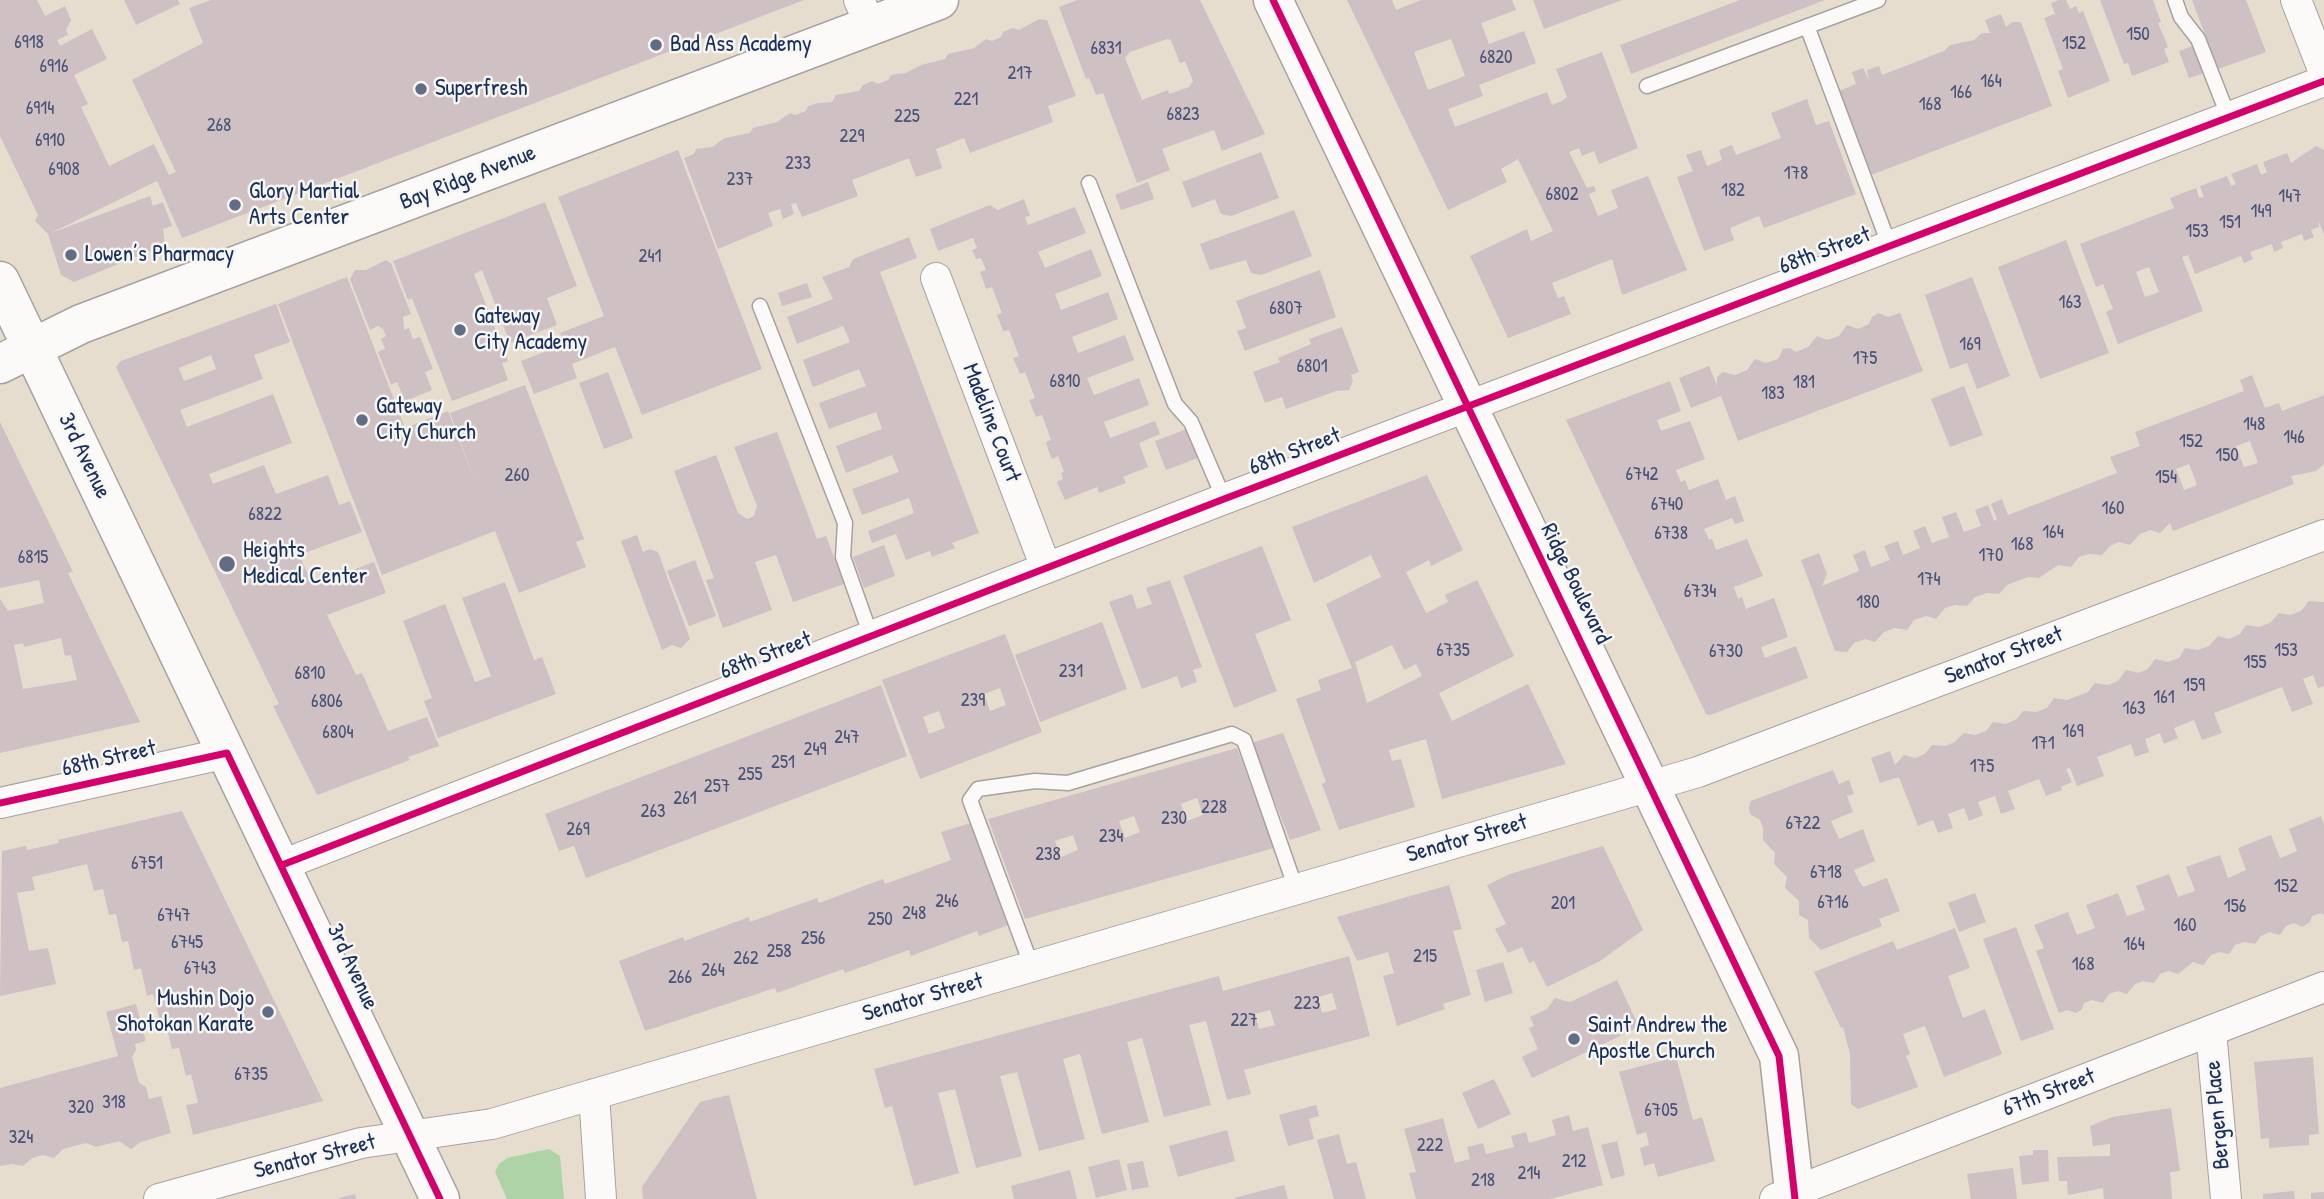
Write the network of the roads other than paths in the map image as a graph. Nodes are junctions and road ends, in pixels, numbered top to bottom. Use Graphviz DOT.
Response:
graph roads {
  1 [pos="939,0"];
  2 [pos="1273,0"];
  3 [pos="1878,0"];
  4 [pos="2175,0"];
  5 [pos="2297,0"];
  6 [pos="865,13"];
  7 [pos="1807,26"];
  8 [pos="2324,72"];
  9 [pos="2324,82"];
  10 [pos="1647,86"];
  11 [pos="2229,118"];
  12 [pos="1089,183"];
  13 [pos="1890,247"];
  14 [pos="936,278"];
  15 [pos="0,281"];
  16 [pos="760,306"];
  17 [pos="16,356"];
  18 [pos="1469,408"];
  19 [pos="1224,499"];
  20 [pos="2324,535"];
  21 [pos="1046,568"];
  22 [pos="871,636"];
  23 [pos="227,753"];
  24 [pos="1651,786"];
  25 [pos="0,803"];
  26 [pos="282,865"];
  27 [pos="1296,889"];
  28 [pos="1032,967"];
  29 [pos="2324,987"];
  30 [pos="2211,1031"];
  31 [pos="594,1094"];
  32 [pos="410,1136"];
  33 [pos="1788,1196"];
  34 [pos="159,1199"];
  35 [pos="440,1199"];
  36 [pos="601,1199"];
  37 [pos="2226,1199"];
  1 -- 6 [label="street, Bay Ridge Avenue"];
  2 -- 18 [label="street, Ridge Boulevard"];
  3 -- 7 [label="lane"];
  4 -- 11 [label="lane"];
  5 -- 8 [label="street"];
  6 -- 17 [label="street, Bay Ridge Avenue"];
  7 -- 10 [label="lane"];
  7 -- 13 [label="lane"];
  9 -- 11 [label="street, 68th Street"];
  11 -- 13 [label="street, 68th Street"];
  12 -- 19 [label="lane"];
  13 -- 18 [label="street, 68th Street"];
  14 -- 21 [label="street, Madeline Court"];
  15 -- 17 [label="street, 3rd Avenue"];
  16 -- 22 [label="lane"];
  17 -- 23 [label="street, 3rd Avenue"];
  18 -- 19 [label="street, 68th Street"];
  18 -- 24 [label="street, Ridge Boulevard"];
  19 -- 21 [label="street, 68th Street"];
  20 -- 24 [label="street, Senator Street"];
  21 -- 22 [label="street, 68th Street"];
  22 -- 26 [label="street, 68th Street"];
  23 -- 25 [label="street, 68th Street"];
  23 -- 26 [label="street, 3rd Avenue"];
  24 -- 27 [label="street, Senator Street"];
  24 -- 33 [label="street, Ridge Boulevard"];
  26 -- 32 [label="street, 3rd Avenue"];
  27 -- 28 [label="street, Senator Street"];
  27 -- 28 [label="lane"];
  28 -- 31 [label="street, Senator Street"];
  29 -- 30 [label="street, 67th Street"];
  30 -- 33 [label="street, 67th Street"];
  30 -- 37 [label="street, Bergen Place"];
  31 -- 32 [label="street, Senator Street"];
  31 -- 36 [label="street"];
  32 -- 34 [label="street, Senator Street"];
  32 -- 35 [label="street, 3rd Avenue"];
}
